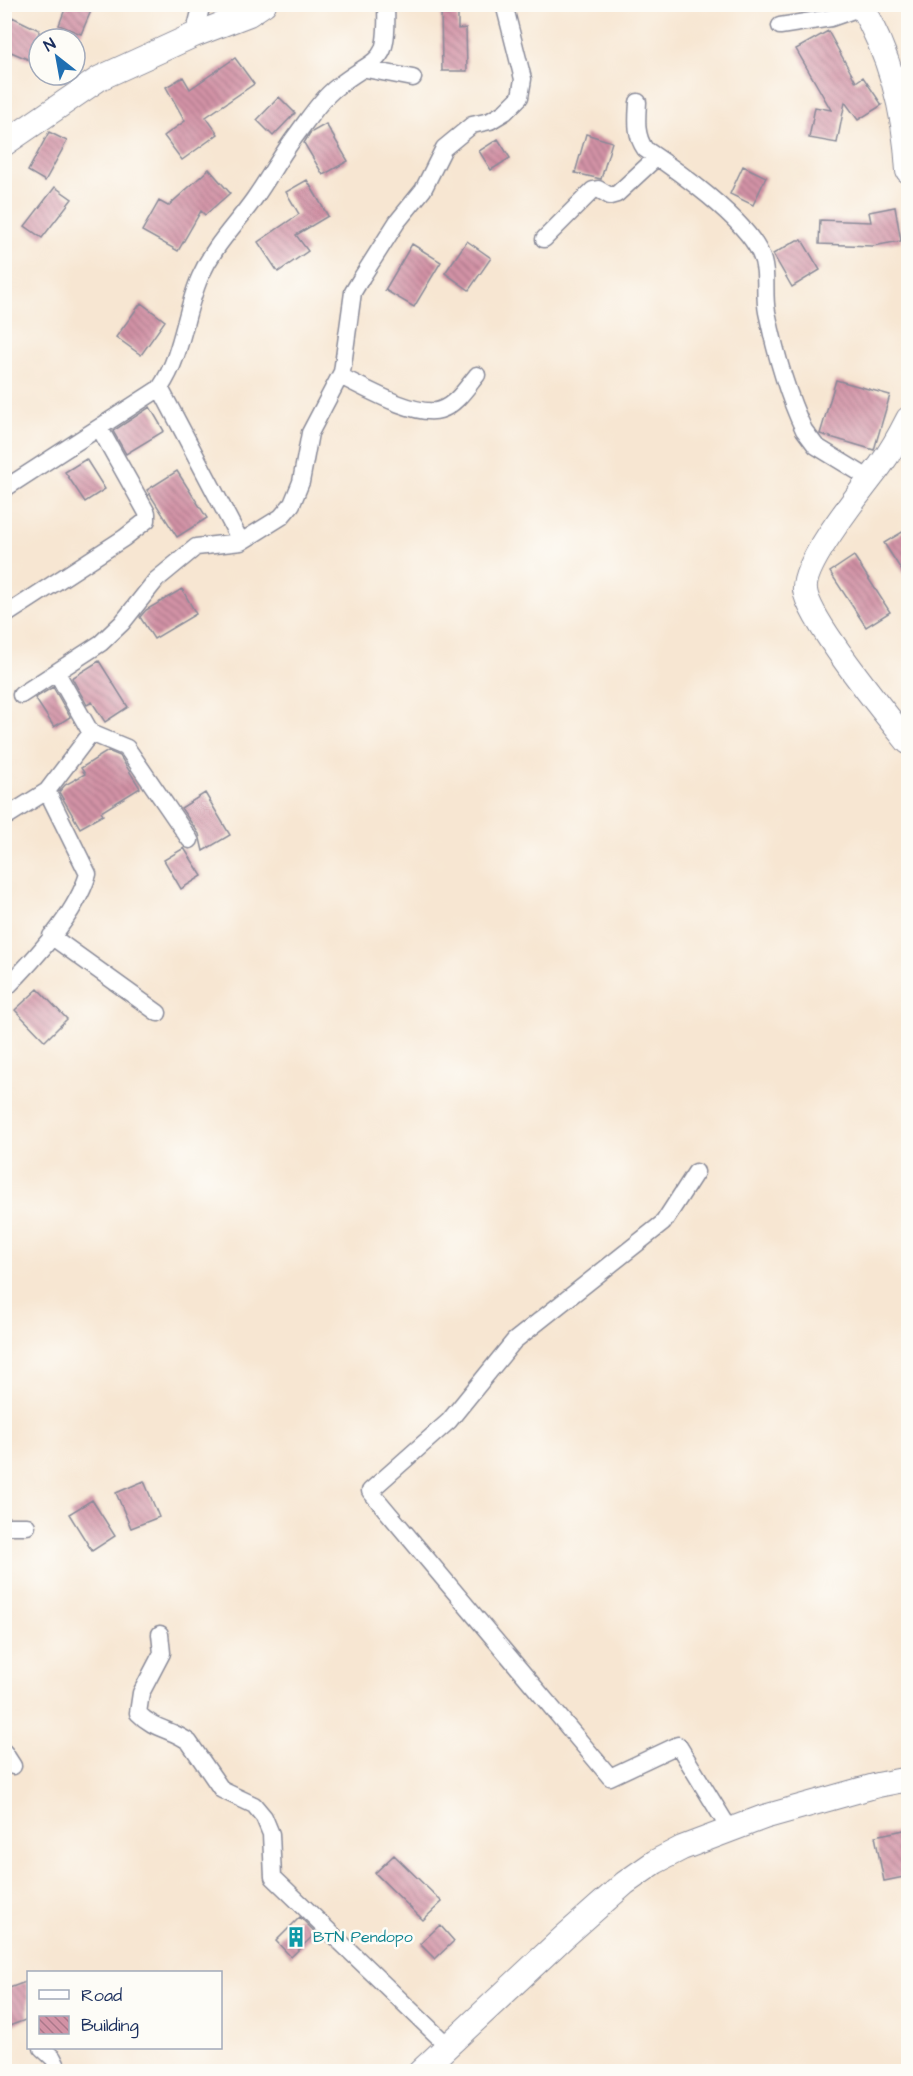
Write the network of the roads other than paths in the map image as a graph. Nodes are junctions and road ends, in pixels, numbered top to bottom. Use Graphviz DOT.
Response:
graph roads {
  1 [pos="202,4"];
  2 [pos="264,4"];
  3 [pos="386,4"];
  4 [pos="504,4"];
  5 [pos="861,6"];
  6 [pos="780,26"];
  7 [pos="194,35"];
  8 [pos="366,69"];
  9 [pos="413,78"];
  10 [pos="638,102"];
  11 [pos="4,144"];
  12 [pos="657,157"];
  13 [pos="909,171"];
  14 [pos="544,239"];
  15 [pos="477,375"];
  16 [pos="340,376"];
  17 [pos="160,388"];
  18 [pos="909,419"];
  19 [pos="100,429"];
  20 [pos="870,479"];
  21 [pos="4,489"];
  22 [pos="241,543"];
  23 [pos="4,616"];
  24 [pos="57,673"];
  25 [pos="21,695"];
  26 [pos="91,733"];
  27 [pos="909,742"];
  28 [pos="47,791"];
  29 [pos="4,818"];
  30 [pos="190,840"];
  31 [pos="51,936"];
  32 [pos="4,990"];
  33 [pos="158,1013"];
  34 [pos="696,1172"];
  35 [pos="4,1526"];
  36 [pos="27,1526"];
  37 [pos="160,1634"];
  38 [pos="909,1779"];
  39 [pos="730,1830"];
  40 [pos="448,2046"];
  41 [pos="43,2049"];
  42 [pos="60,2072"];
  43 [pos="420,2072"];
  1 -- 7 [label="street"];
  2 -- 7 [label="street"];
  3 -- 8 [label="street"];
  4 -- 16 [label="street"];
  5 -- 6 [label="street"];
  5 -- 13 [label="street"];
  7 -- 11 [label="street"];
  8 -- 9 [label="street"];
  8 -- 17 [label="street"];
  10 -- 12 [label="street"];
  12 -- 14 [label="street"];
  12 -- 20 [label="street"];
  15 -- 16 [label="street"];
  16 -- 22 [label="street"];
  17 -- 19 [label="street"];
  17 -- 22 [label="street"];
  18 -- 20 [label="street"];
  19 -- 21 [label="street"];
  19 -- 23 [label="street"];
  20 -- 27 [label="street"];
  22 -- 24 [label="street"];
  24 -- 25 [label="street"];
  24 -- 26 [label="street"];
  26 -- 28 [label="street"];
  26 -- 30 [label="street"];
  28 -- 29 [label="street"];
  28 -- 31 [label="street"];
  31 -- 32 [label="street"];
  31 -- 33 [label="street"];
  34 -- 39 [label="street"];
  35 -- 36 [label="street"];
  37 -- 40 [label="street"];
  38 -- 39 [label="street"];
  39 -- 40 [label="street"];
  40 -- 43 [label="street"];
  41 -- 42 [label="street"];
}
